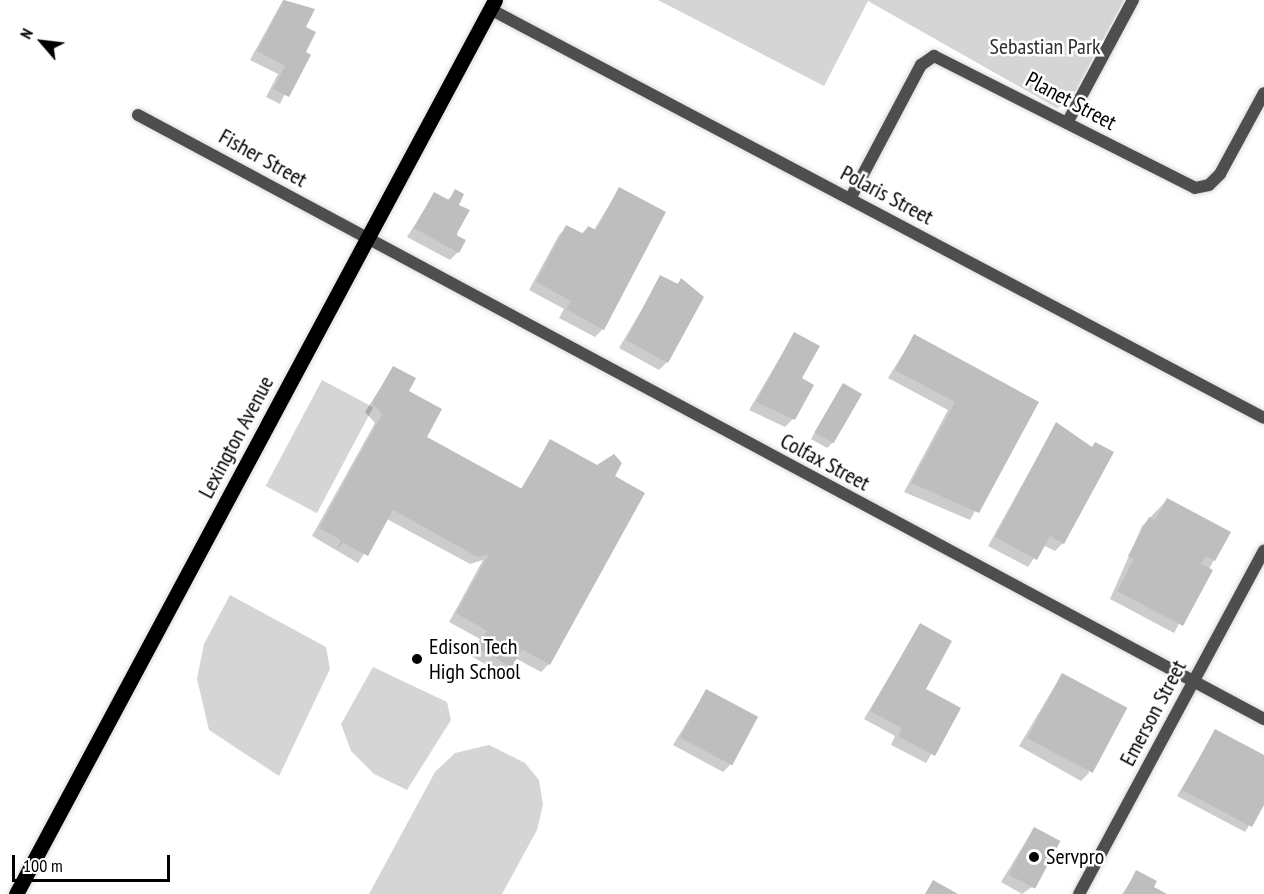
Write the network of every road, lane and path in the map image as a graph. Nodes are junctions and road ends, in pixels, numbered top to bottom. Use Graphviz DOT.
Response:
graph roads {
  1 [pos="1132,0"];
  2 [pos="493,4"];
  3 [pos="1264,93"];
  4 [pos="138,115"];
  5 [pos="1067,123"];
  6 [pos="850,199"];
  7 [pos="368,240"];
  8 [pos="1264,418"];
  9 [pos="1264,551"];
  10 [pos="1194,682"];
  11 [pos="1264,719"];
  12 [pos="16,894"];
  13 [pos="1079,894"];
  1 -- 5 [label="street"];
  2 -- 6 [label="street, Polaris Street"];
  2 -- 7 [label="main road, Lexington Avenue"];
  3 -- 5 [label="street, Planet Street"];
  4 -- 7 [label="street, Fisher Street"];
  5 -- 6 [label="street, Planet Street"];
  6 -- 8 [label="street, Polaris Street"];
  7 -- 10 [label="street, Colfax Street"];
  7 -- 12 [label="main road, Lexington Avenue"];
  9 -- 10 [label="street, Emerson Street"];
  10 -- 11 [label="street, Colfax Street"];
  10 -- 13 [label="street, Emerson Street"];
}
